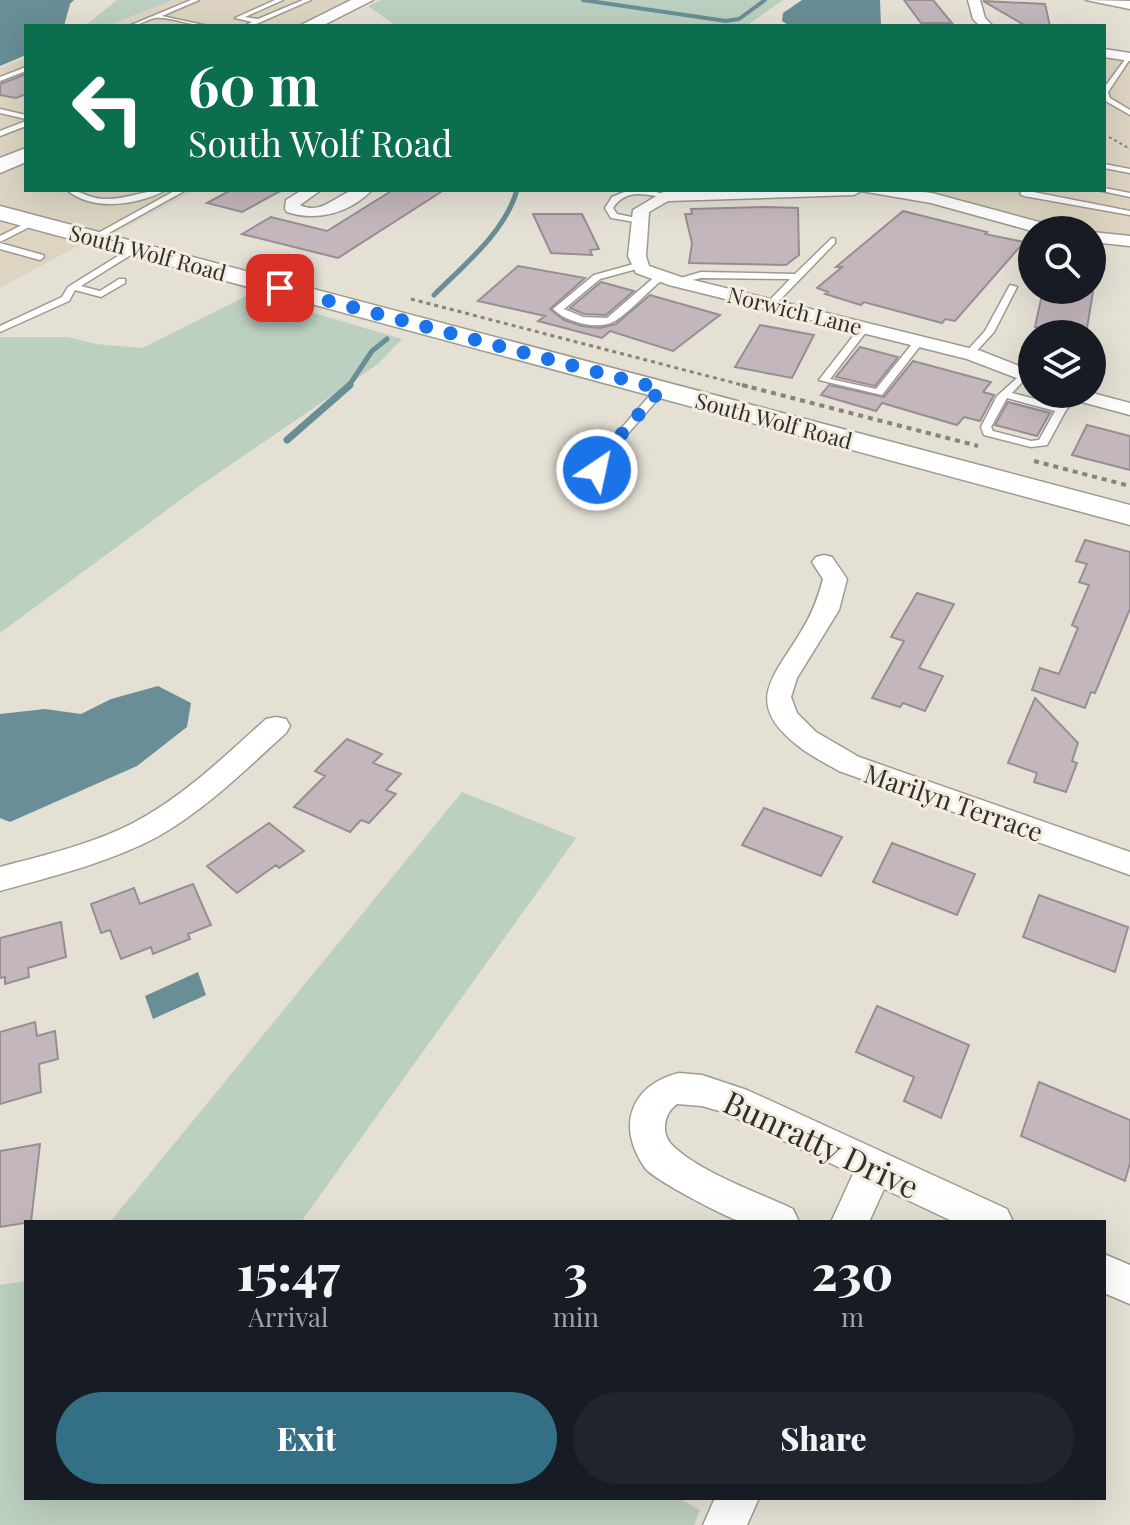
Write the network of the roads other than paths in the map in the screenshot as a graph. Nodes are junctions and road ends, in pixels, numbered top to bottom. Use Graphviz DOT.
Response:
graph roads {
  1 [pos="196,0"];
  2 [pos="280,0"];
  3 [pos="308,0"];
  4 [pos="365,0"];
  5 [pos="974,0"];
  6 [pos="1092,0"];
  7 [pos="1130,5"];
  8 [pos="340,6"];
  9 [pos="155,16"];
  10 [pos="174,20"];
  11 [pos="258,21"];
  12 [pos="137,24"];
  13 [pos="164,24"];
  14 [pos="195,24"];
  15 [pos="251,24"];
  16 [pos="311,24"];
  17 [pos="985,24"];
  18 [pos="1106,53"];
  19 [pos="1130,56"];
  20 [pos="24,70"];
  21 [pos="0,79"];
  22 [pos="1106,91"];
  23 [pos="1106,96"];
  24 [pos="24,108"];
  25 [pos="0,111"];
  26 [pos="12,113"];
  27 [pos="1130,113"];
  28 [pos="24,116"];
  29 [pos="24,124"];
  30 [pos="0,134"];
  31 [pos="24,155"];
  32 [pos="0,166"];
  33 [pos="1106,166"];
  34 [pos="1130,171"];
  35 [pos="1106,173"];
  36 [pos="1130,178"];
  37 [pos="1106,191"];
  38 [pos="76,192"];
  39 [pos="155,192"];
  40 [pos="178,192"];
  41 [pos="310,192"];
  42 [pos="360,192"];
  43 [pos="633,192"];
  44 [pos="647,192"];
  45 [pos="791,192"];
  46 [pos="884,192"];
  47 [pos="1026,192"];
  48 [pos="1130,195"];
  49 [pos="665,196"];
  50 [pos="0,213"];
  51 [pos="1130,213"];
  52 [pos="638,221"];
  53 [pos="35,222"];
  54 [pos="1018,222"];
  55 [pos="93,238"];
  56 [pos="1106,238"];
  57 [pos="0,239"];
  58 [pos="832,241"];
  59 [pos="1130,241"];
  60 [pos="0,246"];
  61 [pos="134,249"];
  62 [pos="40,257"];
  63 [pos="641,265"];
  64 [pos="798,277"];
  65 [pos="668,279"];
  66 [pos="122,281"];
  67 [pos="74,287"];
  68 [pos="1013,287"];
  69 [pos="771,304"];
  70 [pos="864,328"];
  71 [pos="0,329"];
  72 [pos="919,341"];
  73 [pos="969,354"];
  74 [pos="1018,372"];
  75 [pos="1018,384"];
  76 [pos="661,389"];
  77 [pos="1005,394"];
  78 [pos="1018,395"];
  79 [pos="1106,405"];
  80 [pos="1064,408"];
  81 [pos="1130,409"];
  82 [pos="626,482"];
  83 [pos="1130,515"];
  84 [pos="824,562"];
  85 [pos="276,726"];
  86 [pos="1129,858"];
  87 [pos="0,879"];
  88 [pos="875,1167"];
  89 [pos="776,1220"];
  90 [pos="851,1220"];
  91 [pos="990,1220"];
  92 [pos="1106,1274"];
  93 [pos="1130,1285"];
  94 [pos="736,1500"];
  95 [pos="725,1525"];
  1 -- 9 [label="lane"];
  2 -- 11 [label="lane"];
  3 -- 11 [label="lane"];
  4 -- 8 [label="main road"];
  5 -- 17 [label="street"];
  6 -- 7 [label="street"];
  8 -- 16 [label="main road"];
  9 -- 10 [label="lane"];
  9 -- 12 [label="lane"];
  10 -- 13 [label="lane"];
  10 -- 14 [label="lane"];
  11 -- 15 [label="lane"];
  18 -- 19 [label="street"];
  19 -- 22 [label="lane"];
  20 -- 21 [label="lane"];
  23 -- 27 [label="lane"];
  24 -- 26 [label="lane"];
  25 -- 26 [label="lane"];
  26 -- 28 [label="lane"];
  29 -- 30 [label="lane"];
  31 -- 32 [label="main road"];
  33 -- 34 [label="lane"];
  35 -- 36 [label="lane"];
  37 -- 48 [label="lane"];
  38 -- 39 [label="lane"];
  40 -- 55 [label="lane"];
  41 -- 42 [label="street"];
  43 -- 52 [label="lane"];
  44 -- 49 [label="lane"];
  45 -- 49 [label="street"];
  46 -- 54 [label="street"];
  47 -- 51 [label="lane"];
  49 -- 52 [label="street"];
  50 -- 53 [label="main road, South Wolf Road"];
  52 -- 63 [label="street"];
  53 -- 55 [label="main road, South Wolf Road"];
  53 -- 57 [label="lane"];
  55 -- 61 [label="main road, South Wolf Road"];
  56 -- 59 [label="street"];
  58 -- 64 [label="lane"];
  60 -- 62 [label="lane"];
  61 -- 67 [label="lane"];
  61 -- 76 [label="main road, South Wolf Road"];
  63 -- 65 [label="street, Norwich Lane"];
  63 -- 65 [label="lane"];
  64 -- 65 [label="lane"];
  64 -- 69 [label="lane"];
  65 -- 69 [label="street, Norwich Lane"];
  66 -- 67 [label="lane"];
  67 -- 71 [label="lane"];
  68 -- 73 [label="lane"];
  69 -- 70 [label="street, Norwich Lane"];
  70 -- 72 [label="street, Norwich Lane"];
  70 -- 72 [label="lane"];
  72 -- 73 [label="street, Norwich Lane"];
  73 -- 74 [label="street, Norwich Lane"];
  75 -- 77 [label="lane"];
  76 -- 82 [label="lane"];
  76 -- 83 [label="main road, South Wolf Road"];
  77 -- 78 [label="lane"];
  77 -- 80 [label="lane"];
  79 -- 81 [label="street"];
  84 -- 86 [label="street, Marilyn Terrace"];
  85 -- 87 [label="street"];
  88 -- 89 [label="street, Bunratty Drive"];
  88 -- 90 [label="street"];
  88 -- 91 [label="street, Bunratty Drive"];
  92 -- 93 [label="street"];
  94 -- 95 [label="street"];
}
